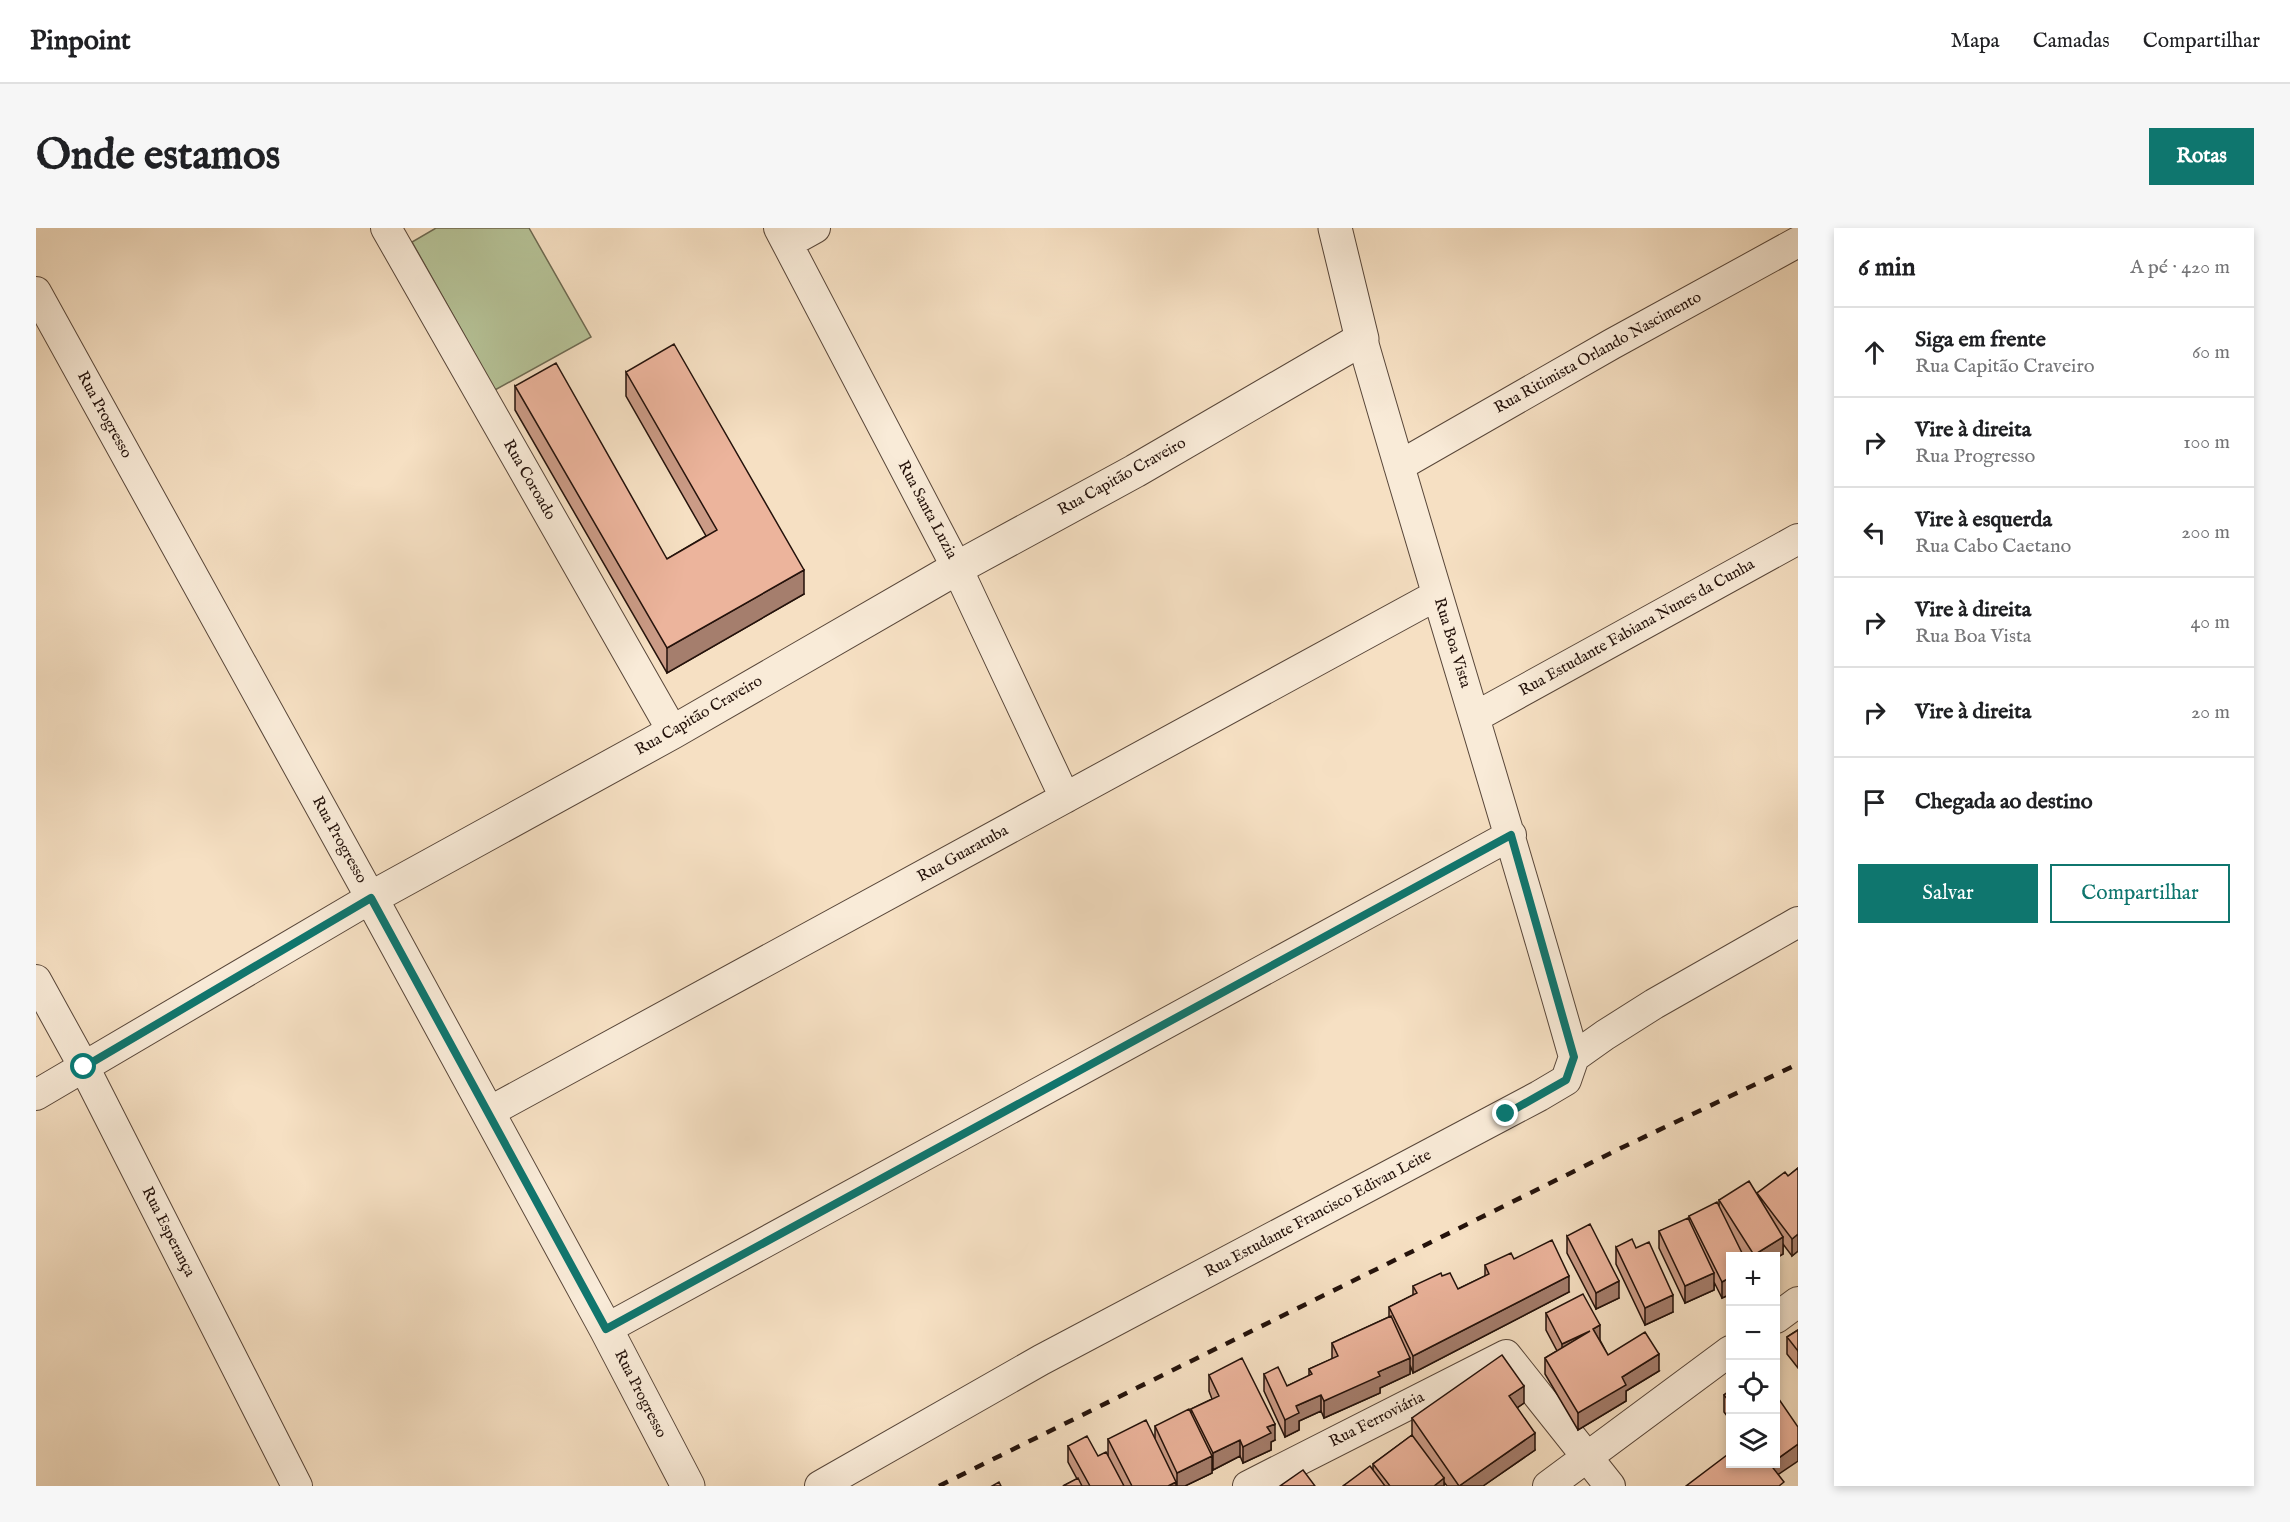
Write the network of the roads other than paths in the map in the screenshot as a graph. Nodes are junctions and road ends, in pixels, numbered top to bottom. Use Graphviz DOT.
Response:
graph roads {
  1 [pos="386,228"];
  2 [pos="815,228"];
  3 [pos="1335,228"];
  4 [pos="784,236"];
  5 [pos="1798,242"];
  6 [pos="36,292"];
  7 [pos="1362,339"];
  8 [pos="1399,466"];
  9 [pos="1798,538"];
  10 [pos="957,568"];
  11 [pos="1437,595"];
  12 [pos="1475,717"];
  13 [pos="673,732"];
  14 [pos="1065,798"];
  15 [pos="1511,835"];
  16 [pos="371,898"];
  17 [pos="1798,922"];
  18 [pos="36,980"];
  19 [pos="1574,1057"];
  20 [pos="84,1067"];
  21 [pos="36,1095"];
  22 [pos="489,1112"];
  23 [pos="1798,1302"];
  24 [pos="1780,1315"];
  25 [pos="606,1329"];
  26 [pos="1726,1354"];
  27 [pos="1587,1458"];
  28 [pos="297,1486"];
  29 [pos="688,1486"];
  30 [pos="820,1486"];
  31 [pos="1248,1486"];
  32 [pos="1548,1486"];
  33 [pos="1610,1486"];
  1 -- 13 [label="street, Rua Coroado"];
  2 -- 4 [label="street"];
  3 -- 7 [label="street, Rua Boa Vista"];
  4 -- 10 [label="street, Rua Santa Luzia"];
  5 -- 8 [label="street, Rua Ritimista Orlando Nascimento"];
  6 -- 16 [label="street, Rua Progresso"];
  7 -- 8 [label="street, Rua Boa Vista"];
  7 -- 10 [label="street, Rua Capitão Craveiro"];
  8 -- 11 [label="street, Rua Boa Vista"];
  9 -- 12 [label="street, Rua Estudante Fabiana Nunes da Cunha"];
  10 -- 13 [label="street, Rua Capitão Craveiro"];
  10 -- 14 [label="street, Rua Santa Luzia"];
  11 -- 12 [label="street, Rua Boa Vista"];
  11 -- 14 [label="street, Rua Guaratuba"];
  12 -- 15 [label="street, Rua Boa Vista"];
  13 -- 16 [label="street, Rua Capitão Craveiro"];
  14 -- 22 [label="street, Rua Guaratuba"];
  15 -- 19 [label="street, Rua Boa Vista"];
  15 -- 25 [label="street"];
  16 -- 20 [label="street, Rua Capitão Craveiro"];
  16 -- 22 [label="street, Rua Progresso"];
  17 -- 19 [label="street"];
  18 -- 20 [label="street, Rua Esperança"];
  19 -- 30 [label="street, Rua Estudante Francisco Edivan Leite"];
  20 -- 21 [label="street, Rua Capitão Craveiro"];
  20 -- 28 [label="street, Rua Esperança"];
  22 -- 25 [label="street, Rua Progresso"];
  23 -- 24 [label="street"];
  25 -- 29 [label="street, Rua Progresso"];
  26 -- 27 [label="street"];
  27 -- 31 [label="street, Rua Ferroviária"];
  27 -- 32 [label="street"];
  27 -- 33 [label="street"];
}
